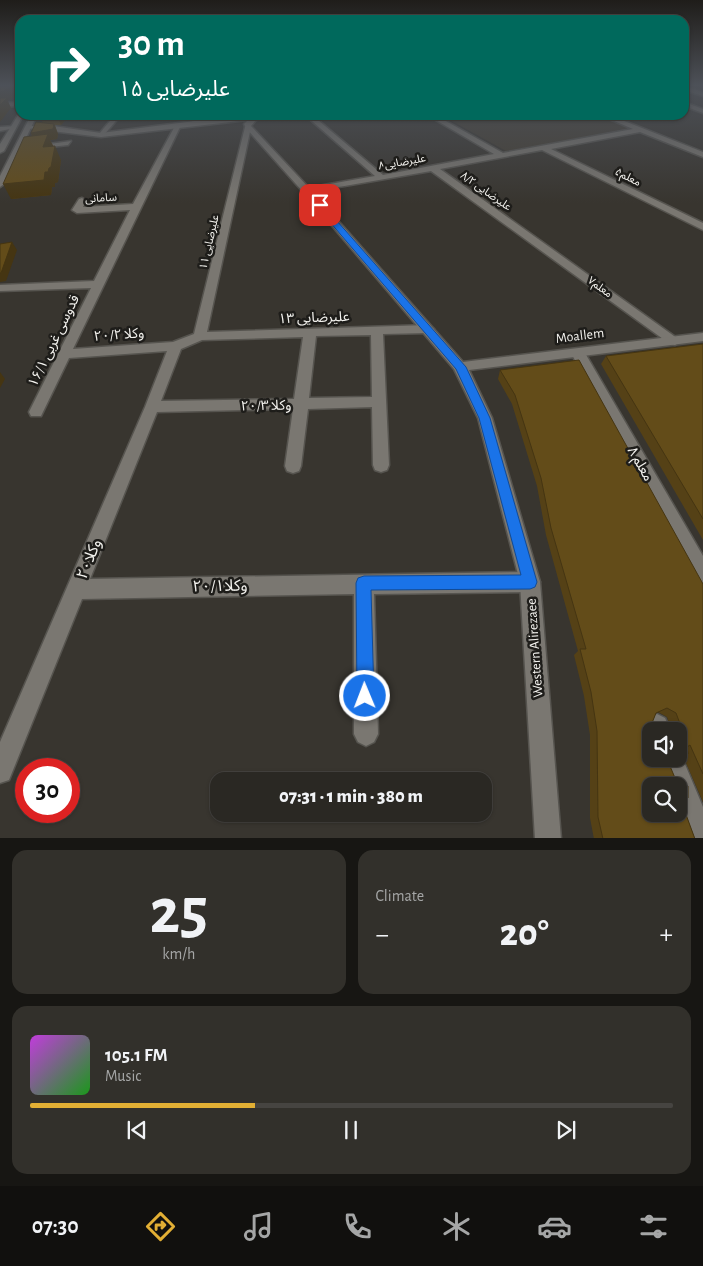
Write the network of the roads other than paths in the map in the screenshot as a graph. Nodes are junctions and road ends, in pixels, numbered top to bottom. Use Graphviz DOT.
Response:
graph roads {
  1 [pos="31,125"];
  2 [pos="109,125"];
  3 [pos="178,125"];
  4 [pos="250,125"];
  5 [pos="253,125"];
  6 [pos="320,125"];
  7 [pos="448,125"];
  8 [pos="628,125"];
  9 [pos="14,127"];
  10 [pos="30,128"];
  11 [pos="0,129"];
  12 [pos="640,130"];
  13 [pos="74,132"];
  14 [pos="101,135"];
  15 [pos="18,148"];
  16 [pos="544,148"];
  17 [pos="0,151"];
  18 [pos="501,155"];
  19 [pos="703,155"];
  20 [pos="433,168"];
  21 [pos="381,177"];
  22 [pos="0,184"];
  23 [pos="308,191"];
  24 [pos="82,201"];
  25 [pos="136,208"];
  26 [pos="703,227"];
  27 [pos="525,233"];
  28 [pos="100,284"];
  29 [pos="0,288"];
  30 [pos="428,329"];
  31 [pos="377,331"];
  32 [pos="310,334"];
  33 [pos="200,336"];
  34 [pos="703,337"];
  35 [pos="675,341"];
  36 [pos="175,346"];
  37 [pos="578,353"];
  38 [pos="64,354"];
  39 [pos="460,367"];
  40 [pos="380,402"];
  41 [pos="302,405"];
  42 [pos="152,407"];
  43 [pos="36,412"];
  44 [pos="380,465"];
  45 [pos="294,466"];
  46 [pos="703,574"];
  47 [pos="530,582"];
  48 [pos="364,583"];
  49 [pos="77,589"];
  50 [pos="366,734"];
  51 [pos="673,767"];
  52 [pos="0,771"];
  53 [pos="548,838"];
  54 [pos="703,838"];
  1 -- 10 [label="street"];
  2 -- 14 [label="street"];
  3 -- 14 [label="street"];
  3 -- 25 [label="street, ۱۶/۱ قدوسی غربی"];
  4 -- 33 [label="street, ۱۱ علیرضایی"];
  5 -- 23 [label="street, Western Alirezaee"];
  6 -- 21 [label="street"];
  7 -- 18 [label="street"];
  8 -- 12 [label="street"];
  9 -- 11 [label="street"];
  9 -- 17 [label="street"];
  10 -- 13 [label="street"];
  10 -- 15 [label="street"];
  12 -- 16 [label="street, علیرضایی۸"];
  12 -- 19 [label="street"];
  13 -- 14 [label="street"];
  13 -- 15 [label="street"];
  15 -- 22 [label="street"];
  16 -- 18 [label="street, علیرضایی۸"];
  16 -- 26 [label="street, معلم۵"];
  18 -- 20 [label="street, علیرضایی۸"];
  20 -- 21 [label="street, علیرضایی۸"];
  20 -- 27 [label="street, علیرضایی ۸/۲"];
  21 -- 23 [label="street, علیرضایی۸"];
  23 -- 30 [label="street, Western Alirezaee"];
  24 -- 25 [label="street, سامانی"];
  25 -- 28 [label="street, ۱۶/۱ قدوسی غربی"];
  27 -- 35 [label="street, معلم۷"];
  28 -- 29 [label="street"];
  28 -- 38 [label="street, ۱۶/۱ قدوسی غربی"];
  30 -- 31 [label="street, ۱۳ علیرضایی"];
  30 -- 39 [label="street, Western Alirezaee"];
  31 -- 32 [label="street, ۱۳ علیرضایی"];
  31 -- 40 [label="street"];
  32 -- 33 [label="street, ۱۳ علیرضایی"];
  32 -- 41 [label="street"];
  33 -- 36 [label="street"];
  34 -- 35 [label="street, Moallem"];
  35 -- 37 [label="street, Moallem"];
  36 -- 38 [label="street, وکلا ۲۰/۲"];
  36 -- 42 [label="street, وکلا۲۰"];
  37 -- 39 [label="street, Moallem"];
  37 -- 46 [label="street, ۸ معلم"];
  38 -- 43 [label="street, ۱۶/۱ قدوسی غربی"];
  39 -- 47 [label="street, Western Alirezaee"];
  40 -- 41 [label="street, وکلا ۲۰/۳"];
  40 -- 44 [label="street"];
  41 -- 42 [label="street, وکلا ۲۰/۳"];
  41 -- 45 [label="street"];
  42 -- 49 [label="street, وکلا۲۰"];
  47 -- 48 [label="street, وکلا۲۰/۱"];
  47 -- 53 [label="street, Western Alirezaee"];
  48 -- 49 [label="street, وکلا۲۰/۱"];
  48 -- 50 [label="street"];
  49 -- 52 [label="street, وکلا۲۰"];
  51 -- 54 [label="street"];
}
